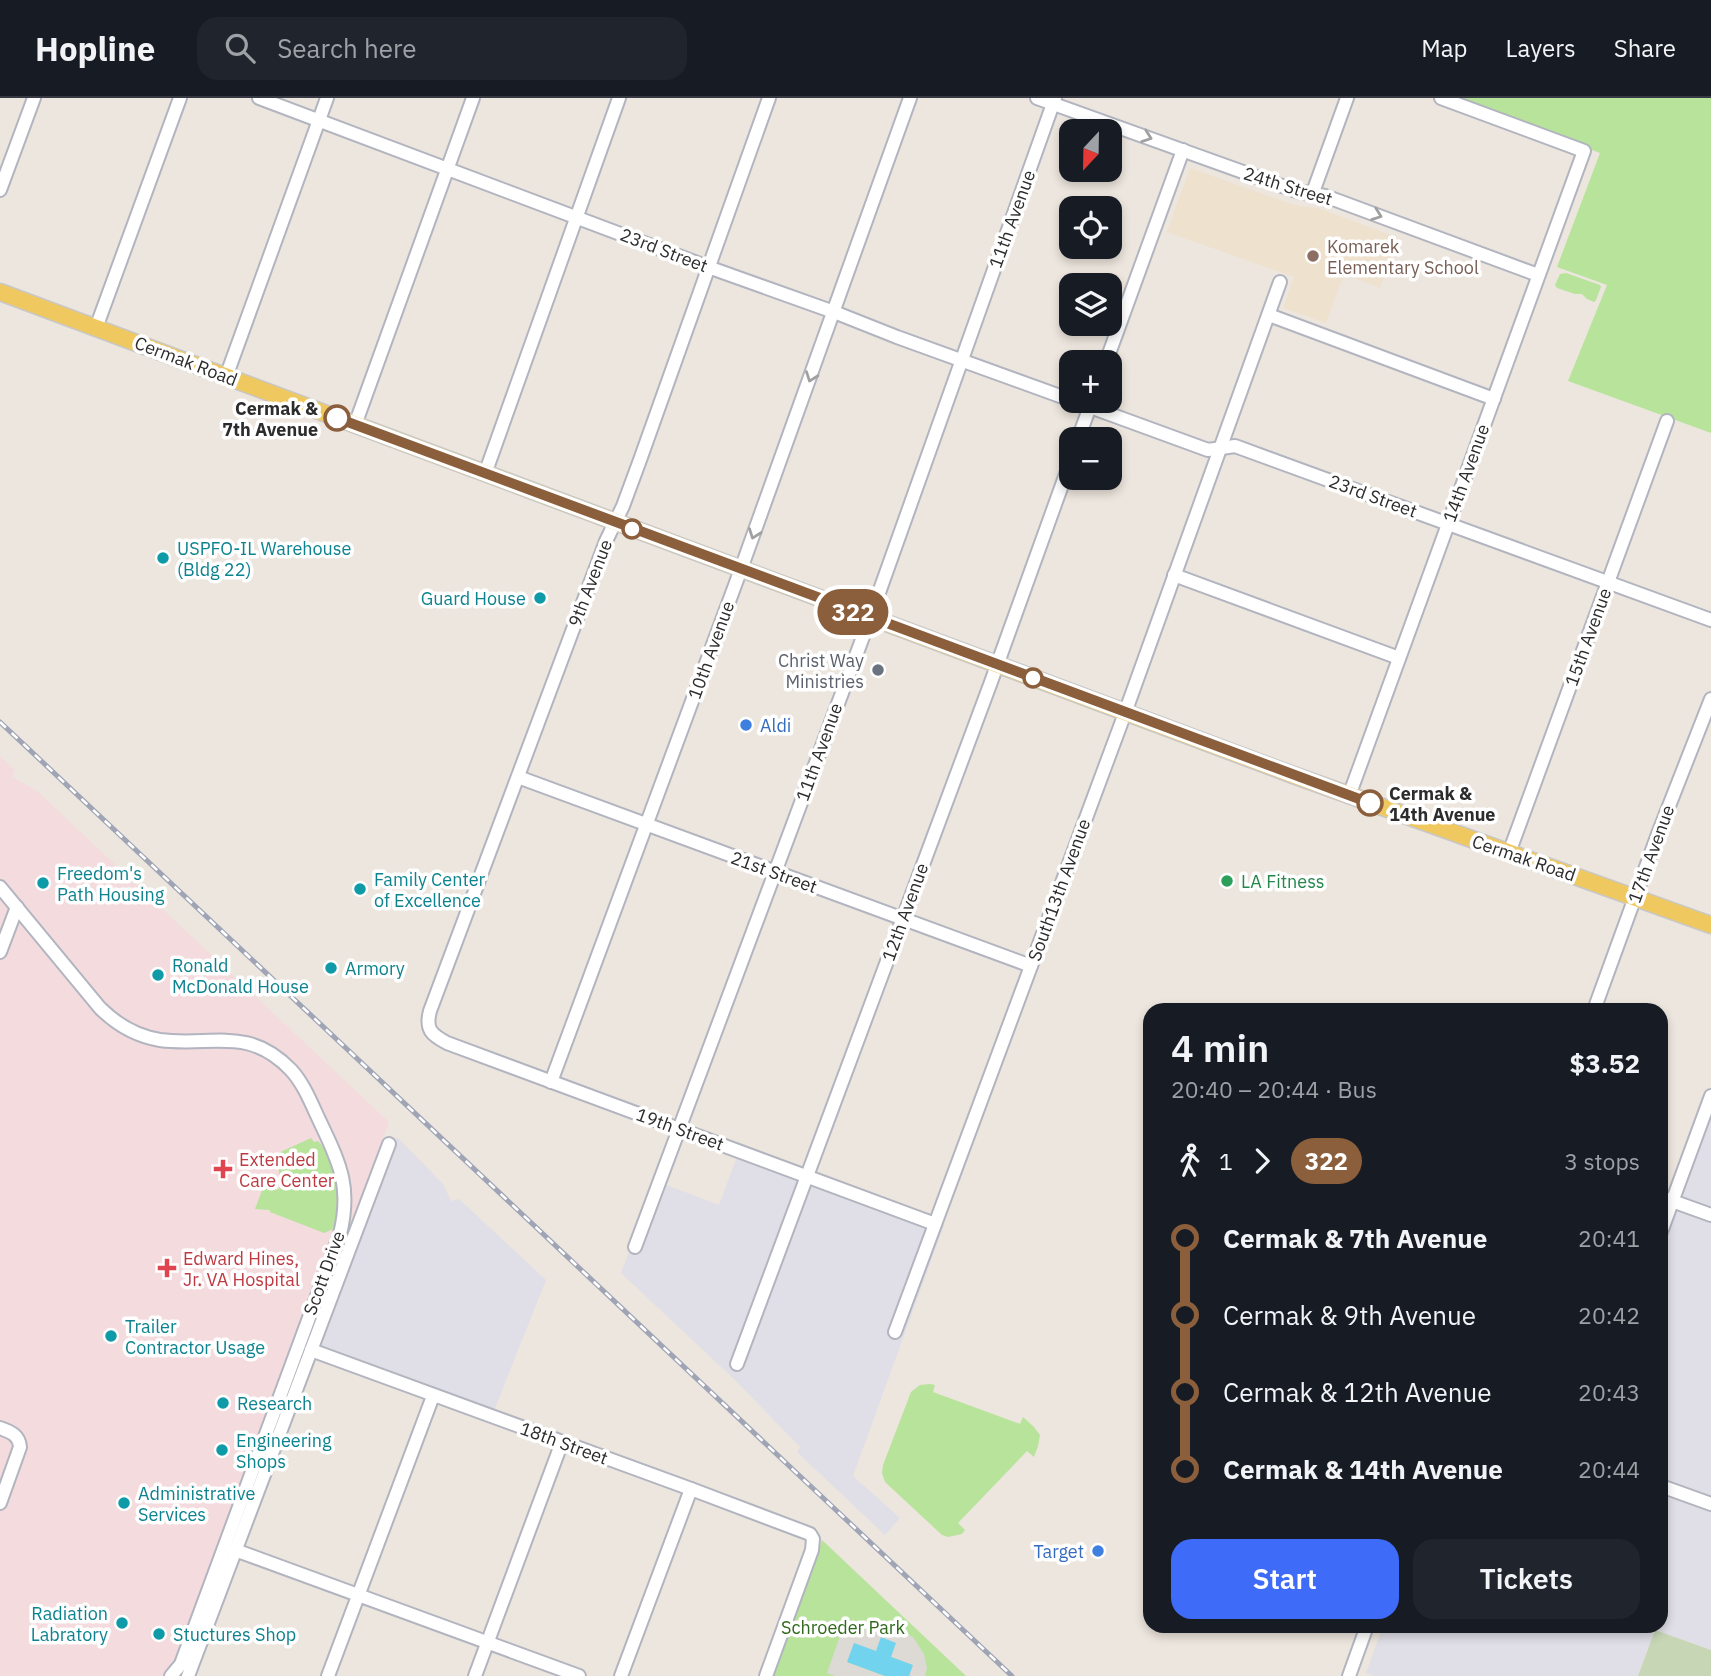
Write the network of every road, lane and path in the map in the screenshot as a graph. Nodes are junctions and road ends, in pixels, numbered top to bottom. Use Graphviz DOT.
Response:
graph roads {
  1 [pos="34,98"];
  2 [pos="180,98"];
  3 [pos="259,98"];
  4 [pos="327,98"];
  5 [pos="473,98"];
  6 [pos="619,98"];
  7 [pos="769,98"];
  8 [pos="910,98"];
  9 [pos="1037,98"];
  10 [pos="1347,98"];
  11 [pos="1441,98"];
  12 [pos="1054,101"];
  13 [pos="319,121"];
  14 [pos="1183,150"];
  15 [pos="447,168"];
  16 [pos="0,190"];
  17 [pos="1312,195"];
  18 [pos="576,217"];
  19 [pos="708,267"];
  20 [pos="1538,275"];
  21 [pos="1280,282"];
  22 [pos="0,292"];
  23 [pos="834,313"];
  24 [pos="1269,315"];
  25 [pos="96,328"];
  26 [pos="1110,350"];
  27 [pos="962,361"];
  28 [pos="226,377"];
  29 [pos="1059,395"];
  30 [pos="1494,399"];
  31 [pos="1114,413"];
  32 [pos="1667,421"];
  33 [pos="355,425"];
  34 [pos="1220,448"];
  35 [pos="485,474"];
  36 [pos="1060,490"];
  37 [pos="615,522"];
  38 [pos="1448,524"];
  39 [pos="741,569"];
  40 [pos="1174,575"];
  41 [pos="1608,583"];
  42 [pos="870,618"];
  43 [pos="1711,620"];
  44 [pos="1399,658"];
  45 [pos="997,665"];
  46 [pos="1711,699"];
  47 [pos="1125,713"];
  48 [pos="518,778"];
  49 [pos="1349,796"];
  50 [pos="646,825"];
  51 [pos="1509,853"];
  52 [pos="774,872"];
  53 [pos="0,887"];
  54 [pos="1635,898"];
  55 [pos="17,907"];
  56 [pos="902,919"];
  57 [pos="1711,925"];
  58 [pos="0,951"];
  59 [pos="1031,966"];
  60 [pos="1597,1003"];
  61 [pos="429,1029"];
  62 [pos="551,1082"];
  63 [pos="1711,1096"];
  64 [pos="679,1128"];
  65 [pos="389,1144"];
  66 [pos="807,1177"];
  67 [pos="1668,1197"];
  68 [pos="1668,1199"];
  69 [pos="1711,1215"];
  70 [pos="935,1224"];
  71 [pos="635,1247"];
  72 [pos="895,1332"];
  73 [pos="311,1350"];
  74 [pos="737,1364"];
  75 [pos="433,1396"];
  76 [pos="0,1428"];
  77 [pos="562,1442"];
  78 [pos="1668,1488"];
  79 [pos="691,1489"];
  80 [pos="1711,1490"];
  81 [pos="0,1503"];
  82 [pos="1709,1503"];
  83 [pos="235,1549"];
  84 [pos="359,1595"];
  85 [pos="1364,1633"];
  86 [pos="488,1642"];
  87 [pos="171,1676"];
  88 [pos="188,1676"];
  89 [pos="328,1676"];
  90 [pos="475,1676"];
  91 [pos="579,1676"];
  92 [pos="621,1676"];
  93 [pos="766,1676"];
  94 [pos="1349,1676"];
  1 -- 16 [label="street"];
  2 -- 25 [label="street"];
  3 -- 13 [label="street, 23rd Street"];
  4 -- 13 [label="street"];
  5 -- 15 [label="street"];
  6 -- 18 [label="street"];
  7 -- 19 [label="street, 9th Avenue"];
  8 -- 23 [label="street, 10th Avenue"];
  9 -- 12 [label="street, 24th Street"];
  10 -- 17 [label="street"];
  11 -- 20 [label="street, 14th Avenue"];
  12 -- 14 [label="street, 24th Street, one-way"];
  12 -- 27 [label="street, 11th Avenue"];
  13 -- 15 [label="street, 23rd Street"];
  13 -- 28 [label="street"];
  14 -- 17 [label="street, 24th Street"];
  14 -- 26 [label="street"];
  15 -- 18 [label="street, 23rd Street"];
  15 -- 33 [label="street"];
  17 -- 20 [label="street, 24th Street, one-way"];
  18 -- 19 [label="street, 23rd Street"];
  18 -- 35 [label="street"];
  19 -- 23 [label="street, 23rd Street"];
  19 -- 37 [label="street, 9th Avenue"];
  20 -- 30 [label="street, 14th Avenue"];
  21 -- 24 [label="street, South13th Avenue"];
  22 -- 25 [label="main road, Cermak Road"];
  23 -- 27 [label="street, 23rd Street"];
  23 -- 39 [label="street, 10th Avenue, one-way"];
  24 -- 30 [label="street"];
  24 -- 34 [label="street, South13th Avenue"];
  25 -- 28 [label="main road, Cermak Road"];
  27 -- 29 [label="street, 23rd Street"];
  27 -- 42 [label="street, 11th Avenue"];
  28 -- 33 [label="main road, Cermak Road"];
  30 -- 38 [label="street, 14th Avenue"];
  31 -- 34 [label="street, 23rd Street"];
  32 -- 41 [label="street, 15th Avenue"];
  33 -- 35 [label="main road, Cermak Road"];
  34 -- 38 [label="street, 23rd Street"];
  34 -- 40 [label="street, South13th Avenue"];
  35 -- 37 [label="main road, Cermak Road"];
  36 -- 45 [label="street, 12th Avenue"];
  37 -- 39 [label="main road, Cermak Road"];
  37 -- 48 [label="street, 9th Avenue"];
  38 -- 41 [label="street, 23rd Street"];
  38 -- 44 [label="street, 14th Avenue"];
  39 -- 42 [label="main road, Cermak Road"];
  39 -- 50 [label="street, 10th Avenue"];
  40 -- 44 [label="street"];
  40 -- 47 [label="street, South13th Avenue"];
  41 -- 43 [label="street, 23rd Street"];
  41 -- 51 [label="street, 15th Avenue"];
  42 -- 45 [label="main road, Cermak Road"];
  42 -- 52 [label="street, 11th Avenue"];
  44 -- 49 [label="street, 14th Avenue"];
  45 -- 47 [label="main road, Cermak Road"];
  45 -- 56 [label="street, 12th Avenue"];
  46 -- 54 [label="street, 17th Avenue"];
  47 -- 49 [label="main road, Cermak Road"];
  47 -- 59 [label="street, South13th Avenue"];
  48 -- 50 [label="street, 21st Street"];
  48 -- 61 [label="street, 9th Avenue"];
  49 -- 51 [label="main road, Cermak Road"];
  50 -- 52 [label="street, 21st Street"];
  50 -- 62 [label="street, 10th Avenue"];
  51 -- 54 [label="main road, Cermak Road"];
  52 -- 56 [label="street, 21st Street"];
  52 -- 64 [label="street, 11th Avenue"];
  53 -- 55 [label="street, Scott Drive"];
  54 -- 57 [label="main road, Cermak Road"];
  54 -- 60 [label="street, 17th Avenue"];
  55 -- 58 [label="street"];
  55 -- 87 [label="street, Scott Drive"];
  56 -- 59 [label="street, 21st Street"];
  56 -- 66 [label="street, 12th Avenue"];
  59 -- 70 [label="street, South13th Avenue"];
  61 -- 62 [label="street, 19th Street"];
  62 -- 64 [label="street, 19th Street"];
  63 -- 67 [label="street"];
  64 -- 66 [label="street, 19th Street"];
  64 -- 71 [label="street, 11th Avenue"];
  65 -- 73 [label="street"];
  66 -- 70 [label="street, 19th Street"];
  66 -- 74 [label="street, 12th Avenue"];
  68 -- 69 [label="street"];
  70 -- 72 [label="street, South13th Avenue"];
  73 -- 75 [label="street, 18th Street"];
  73 -- 83 [label="street"];
  75 -- 77 [label="street, 18th Street"];
  75 -- 84 [label="street"];
  76 -- 81 [label="street"];
  77 -- 79 [label="street, 18th Street"];
  77 -- 86 [label="street"];
  78 -- 82 [label="street"];
  79 -- 92 [label="street"];
  79 -- 93 [label="street, 18th Street"];
  80 -- 82 [label="street"];
  83 -- 84 [label="street"];
  83 -- 88 [label="street"];
  84 -- 86 [label="street"];
  84 -- 89 [label="street"];
  85 -- 94 [label="street"];
  86 -- 90 [label="street"];
  86 -- 91 [label="street"];
}
